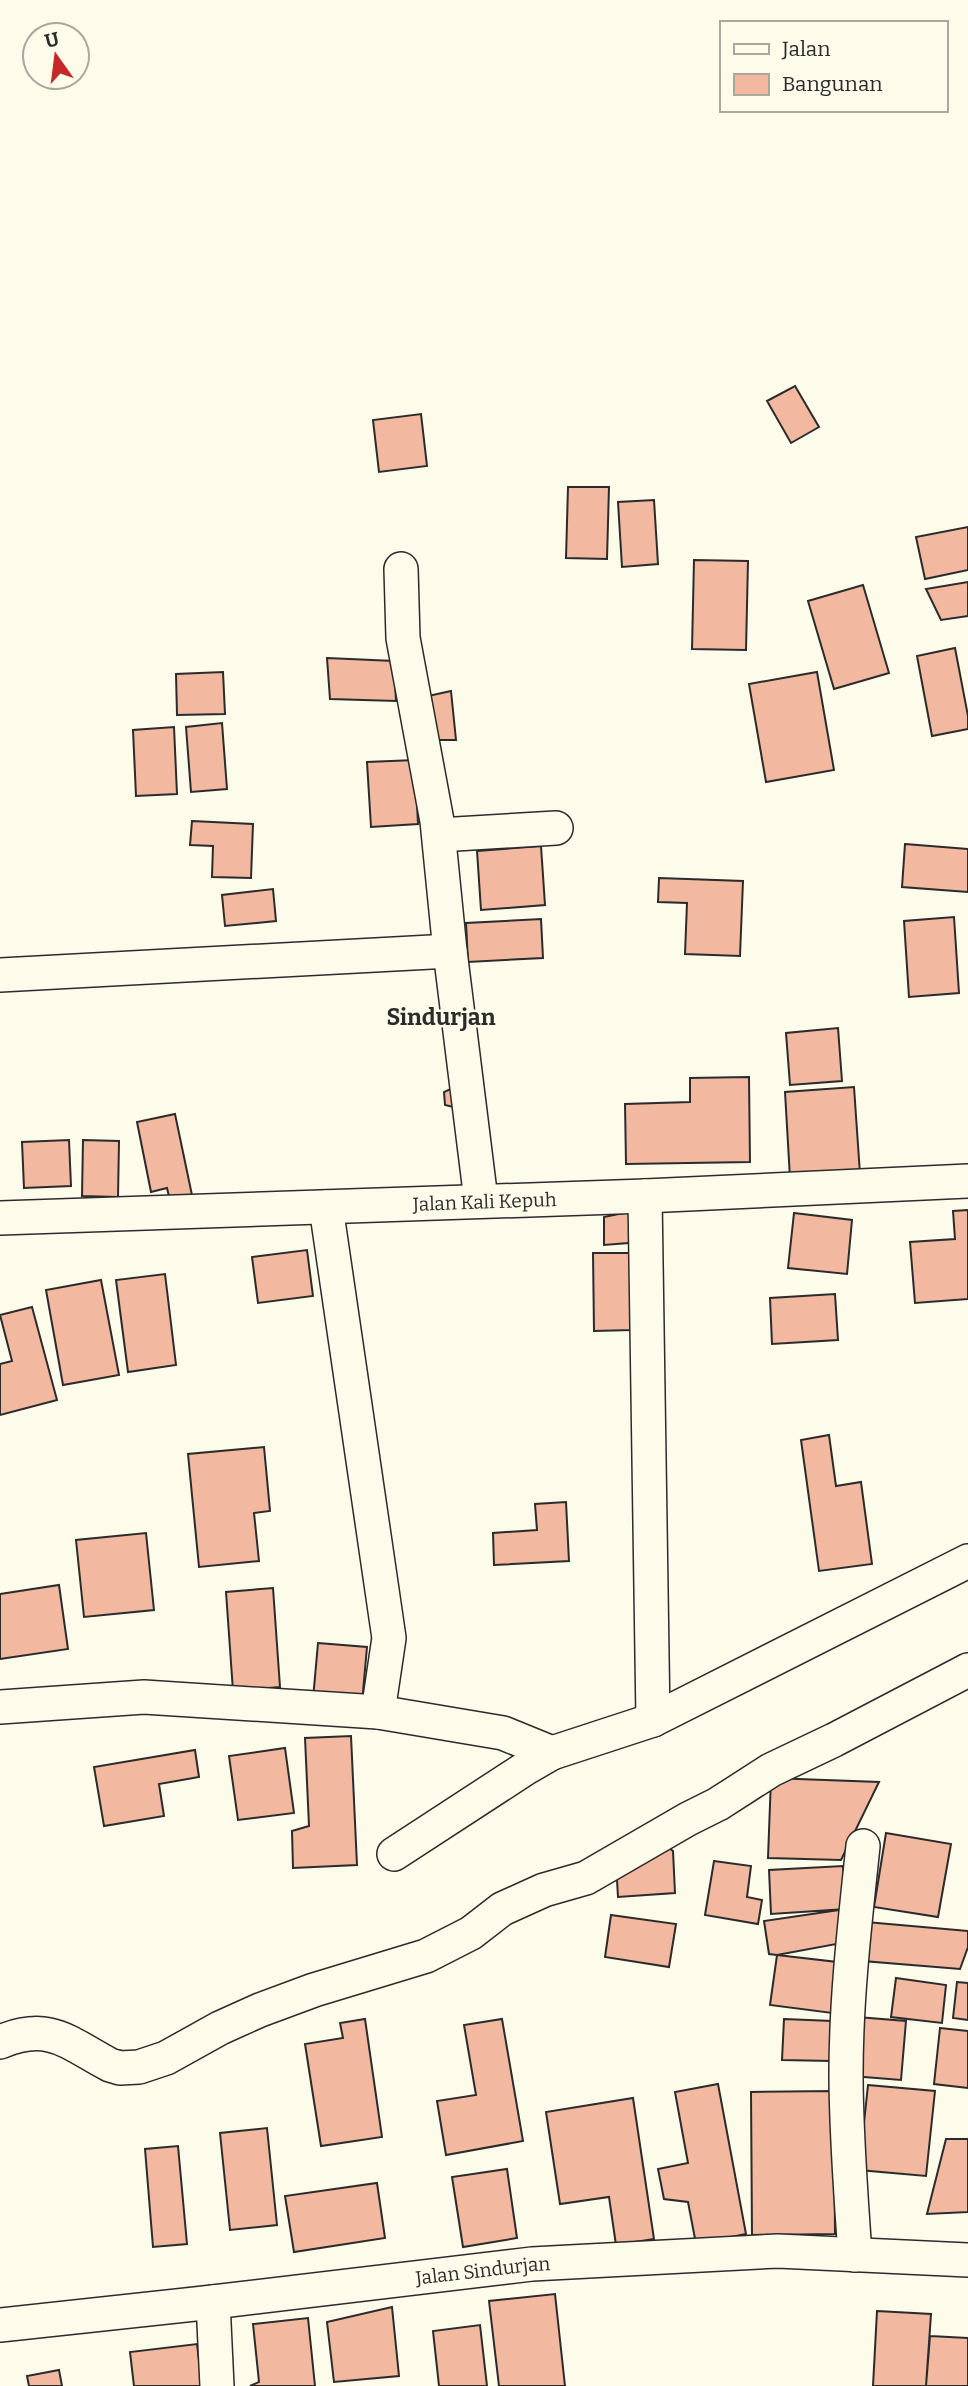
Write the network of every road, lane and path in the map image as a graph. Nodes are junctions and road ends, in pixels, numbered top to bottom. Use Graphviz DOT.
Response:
graph roads {
  1 [pos="401,569"];
  2 [pos="556,828"];
  3 [pos="439,835"];
  4 [pos="450,951"];
  5 [pos="0,975"];
  6 [pos="968,1181"];
  7 [pos="645,1196"];
  8 [pos="481,1200"];
  9 [pos="326,1207"];
  10 [pos="0,1218"];
  11 [pos="968,1561"];
  12 [pos="968,1670"];
  13 [pos="0,1707"];
  14 [pos="378,1712"];
  15 [pos="653,1720"];
  16 [pos="552,1753"];
  17 [pos="863,1846"];
  18 [pos="394,1854"];
  19 [pos="0,2042"];
  20 [pos="855,2255"];
  21 [pos="968,2260"];
  22 [pos="213,2302"];
  23 [pos="0,2325"];
  24 [pos="217,2386"];
  1 -- 3 [label="street"];
  2 -- 3 [label="street"];
  3 -- 4 [label="street"];
  4 -- 5 [label="street"];
  4 -- 8 [label="street"];
  6 -- 7 [label="street, Jalan Kali Kepuh"];
  7 -- 8 [label="street, Jalan Kali Kepuh"];
  7 -- 15 [label="street"];
  8 -- 9 [label="street, Jalan Kali Kepuh"];
  9 -- 10 [label="street, Jalan Kali Kepuh"];
  9 -- 14 [label="street"];
  11 -- 15 [label="street"];
  12 -- 19 [label="street"];
  13 -- 14 [label="street"];
  14 -- 16 [label="street"];
  15 -- 16 [label="street"];
  16 -- 18 [label="street"];
  17 -- 20 [label="street"];
  20 -- 21 [label="street, Jalan Sindurjan"];
  20 -- 22 [label="street, Jalan Sindurjan"];
  22 -- 23 [label="street, Jalan Sindurjan"];
  22 -- 24 [label="street"];
}
